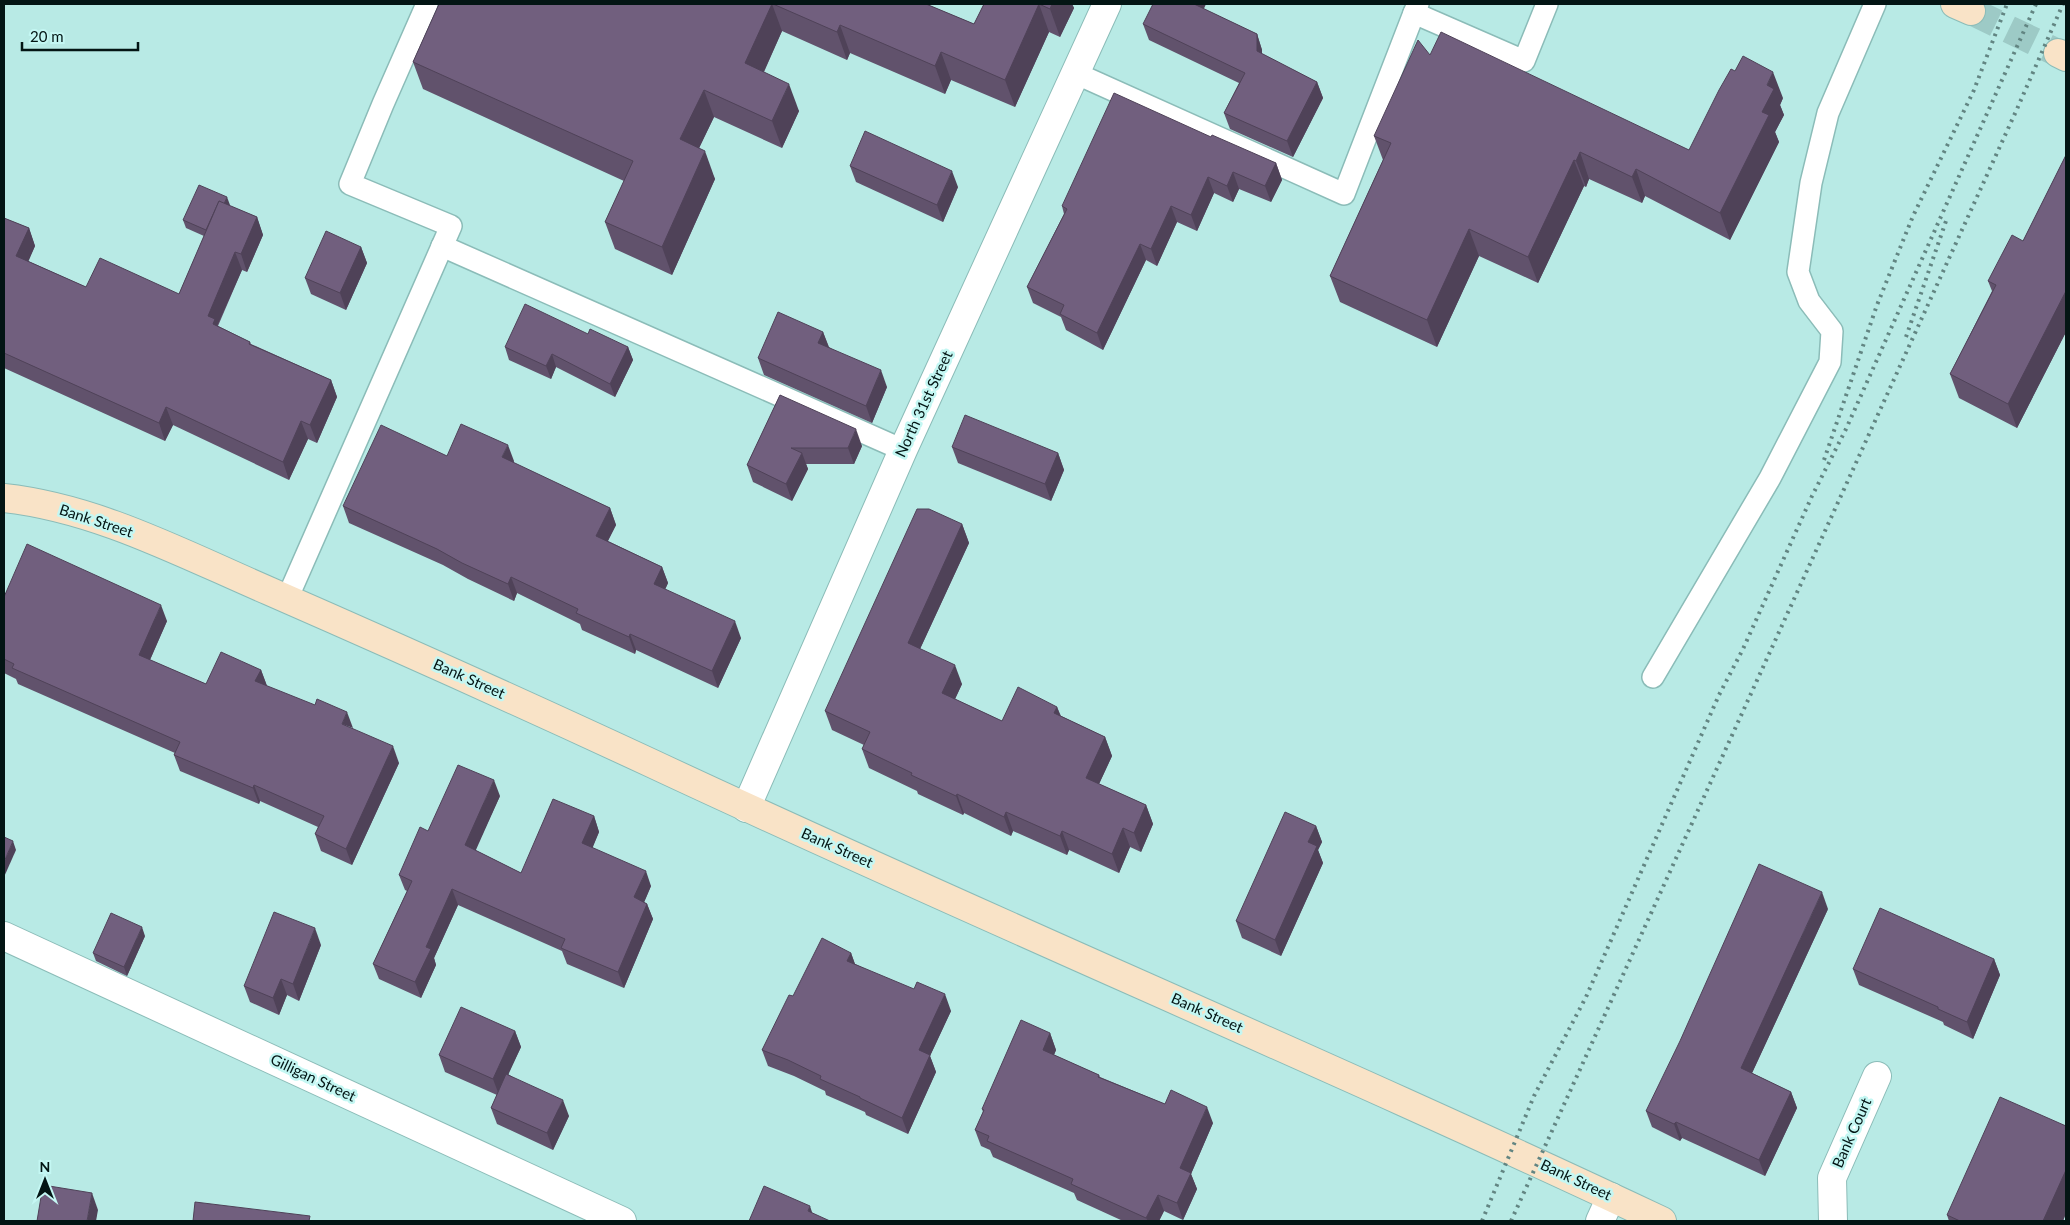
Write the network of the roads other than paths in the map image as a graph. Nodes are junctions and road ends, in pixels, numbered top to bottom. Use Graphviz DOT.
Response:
graph roads {
  1 [pos="427,4"];
  2 [pos="1107,4"];
  3 [pos="1547,4"];
  4 [pos="1875,4"];
  5 [pos="1416,8"];
  6 [pos="1076,73"];
  7 [pos="442,246"];
  8 [pos="903,450"];
  9 [pos="4,498"];
  10 [pos="287,599"];
  11 [pos="1653,677"];
  12 [pos="746,808"];
  13 [pos="4,936"];
  14 [pos="1877,1076"];
  15 [pos="1611,1197"];
  16 [pos="622,1221"];
  17 [pos="1600,1221"];
  18 [pos="1662,1221"];
  19 [pos="1833,1221"];
  1 -- 7 [label="lane"];
  2 -- 6 [label="street, North 31st Street"];
  3 -- 5 [label="lane"];
  4 -- 11 [label="lane"];
  5 -- 6 [label="lane"];
  6 -- 8 [label="street, North 31st Street"];
  7 -- 8 [label="lane"];
  7 -- 10 [label="lane"];
  8 -- 12 [label="street, North 31st Street"];
  9 -- 10 [label="street, Bank Street"];
  10 -- 12 [label="street, Bank Street"];
  12 -- 15 [label="street, Bank Street"];
  13 -- 16 [label="street, Gilligan Street"];
  14 -- 19 [label="street, Bank Court"];
  15 -- 17 [label="street"];
  15 -- 18 [label="street, Bank Street"];
}
